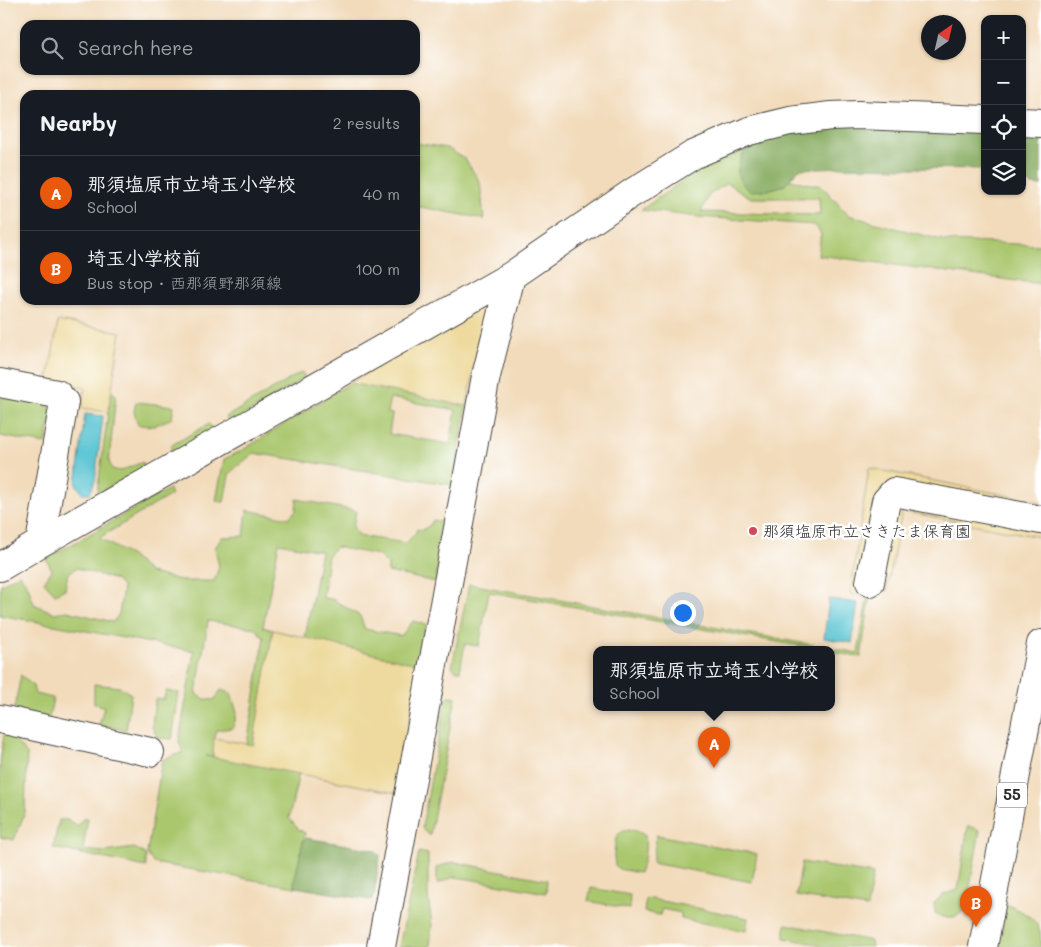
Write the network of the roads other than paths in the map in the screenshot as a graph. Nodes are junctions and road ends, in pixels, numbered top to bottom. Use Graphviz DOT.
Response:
graph roads {
  1 [pos="981,120"];
  2 [pos="1026,122"];
  3 [pos="1041,123"];
  4 [pos="511,276"];
  5 [pos="0,383"];
  6 [pos="1041,520"];
  7 [pos="40,543"];
  8 [pos="0,567"];
  9 [pos="870,582"];
  10 [pos="1041,644"];
  11 [pos="0,719"];
  12 [pos="150,752"];
  13 [pos="381,947"];
  14 [pos="983,947"];
  1 -- 4 [label="street"];
  2 -- 3 [label="street"];
  4 -- 7 [label="street"];
  4 -- 13 [label="street"];
  5 -- 7 [label="street"];
  6 -- 9 [label="street"];
  7 -- 8 [label="street"];
  10 -- 14 [label="street, 55"];
  11 -- 12 [label="street"];
}
